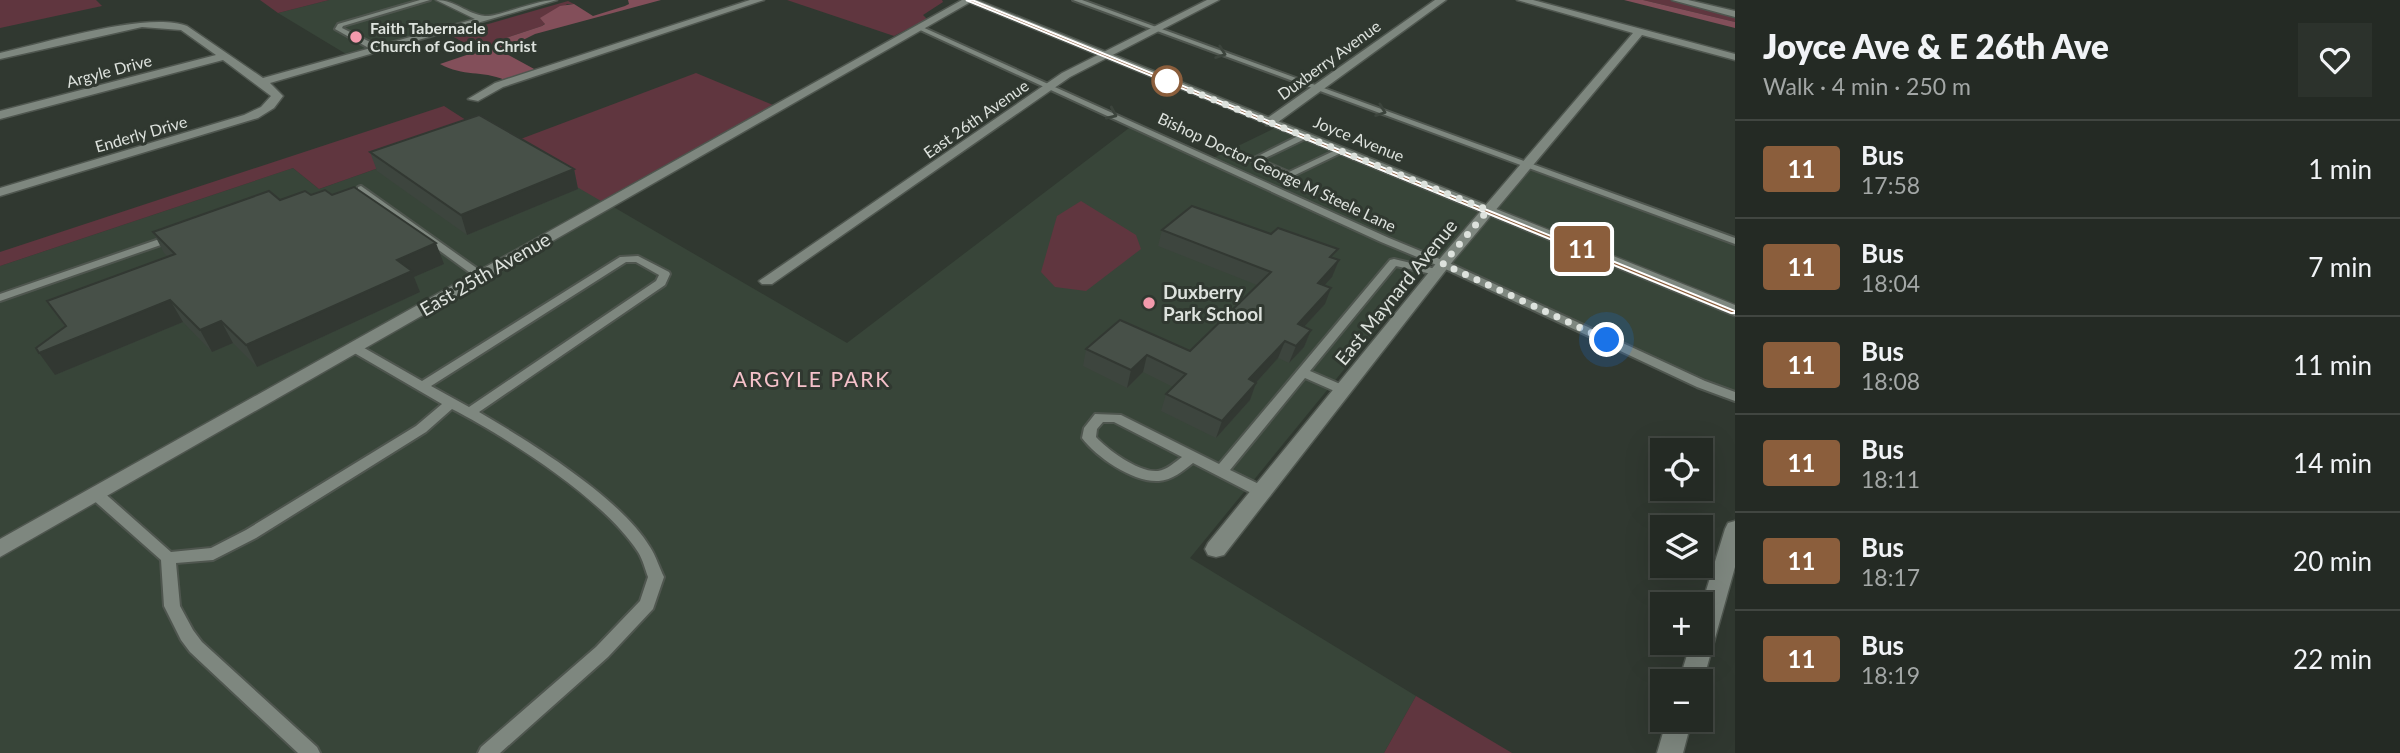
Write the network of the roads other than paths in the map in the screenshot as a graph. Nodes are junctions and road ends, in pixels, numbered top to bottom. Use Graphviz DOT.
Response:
graph roads {
  1 [pos="427,0"];
  2 [pos="441,0"];
  3 [pos="552,0"];
  4 [pos="759,0"];
  5 [pos="969,0"];
  6 [pos="1076,0"];
  7 [pos="1214,0"];
  8 [pos="1441,0"];
  9 [pos="1522,0"];
  10 [pos="1677,0"];
  11 [pos="1089,2"];
  12 [pos="1735,14"];
  13 [pos="484,19"];
  14 [pos="920,28"];
  15 [pos="1157,30"];
  16 [pos="1640,32"];
  17 [pos="377,49"];
  18 [pos="1104,55"];
  19 [pos="0,56"];
  20 [pos="226,56"];
  21 [pos="1735,57"];
  22 [pos="262,82"];
  23 [pos="1050,86"];
  24 [pos="1317,88"];
  25 [pos="474,99"];
  26 [pos="0,116"];
  27 [pos="1270,122"];
  28 [pos="1304,136"];
  29 [pos="1341,151"];
  30 [pos="1527,165"];
  31 [pos="360,189"];
  32 [pos="0,192"];
  33 [pos="1488,210"];
  34 [pos="180,234"];
  35 [pos="1735,240"];
  36 [pos="1440,268"];
  37 [pos="481,276"];
  38 [pos="767,281"];
  39 [pos="0,298"];
  40 [pos="1735,311"];
  41 [pos="355,348"];
  42 [pos="1303,373"];
  43 [pos="423,386"];
  44 [pos="1342,390"];
  45 [pos="1735,397"];
  46 [pos="451,403"];
  47 [pos="471,412"];
  48 [pos="1192,456"];
  49 [pos="1220,471"];
  50 [pos="1262,492"];
  51 [pos="96,494"];
  52 [pos="1735,528"];
  53 [pos="0,549"];
  54 [pos="1216,549"];
  55 [pos="168,558"];
  56 [pos="1694,669"];
  57 [pos="1676,732"];
  58 [pos="311,753"];
  59 [pos="487,753"];
  60 [pos="1670,753"];
  1 -- 17 [label="lane"];
  2 -- 13 [label="street"];
  3 -- 13 [label="street"];
  4 -- 25 [label="street"];
  5 -- 14 [label="street, East 25th Avenue"];
  5 -- 18 [label="street, Joyce Avenue"];
  6 -- 11 [label="lane"];
  7 -- 15 [label="street, East 26th Avenue"];
  8 -- 24 [label="street, Duxberry Avenue"];
  9 -- 16 [label="street"];
  10 -- 12 [label="street"];
  11 -- 15 [label="lane"];
  13 -- 17 [label="street"];
  14 -- 23 [label="lane, Bishop Doctor George M Steele Lane"];
  14 -- 37 [label="street, East 25th Avenue"];
  15 -- 18 [label="street, East 26th Avenue"];
  15 -- 24 [label="lane, one-way"];
  16 -- 21 [label="street"];
  16 -- 30 [label="street, East Maynard Avenue"];
  17 -- 22 [label="street"];
  18 -- 23 [label="street, East 26th Avenue"];
  18 -- 27 [label="street, Joyce Avenue"];
  19 -- 20 [label="street"];
  20 -- 22 [label="street"];
  20 -- 26 [label="street, Argyle Drive"];
  22 -- 32 [label="street, Enderly Drive"];
  23 -- 36 [label="lane, Bishop Doctor George M Steele Lane, one-way"];
  23 -- 38 [label="street, East 26th Avenue"];
  24 -- 27 [label="street, Duxberry Avenue"];
  24 -- 30 [label="lane, one-way"];
  27 -- 28 [label="street, Joyce Avenue"];
  28 -- 29 [label="street, Joyce Avenue"];
  28 -- 29 [label="lane"];
  29 -- 33 [label="street, Joyce Avenue"];
  30 -- 33 [label="street, East Maynard Avenue"];
  30 -- 35 [label="lane"];
  31 -- 37 [label="lane"];
  33 -- 36 [label="street, East Maynard Avenue"];
  33 -- 40 [label="street, Joyce Avenue"];
  34 -- 39 [label="lane"];
  36 -- 42 [label="lane"];
  36 -- 44 [label="street, East Maynard Avenue"];
  36 -- 45 [label="lane, Bishop Doctor George M Steele Lane"];
  37 -- 41 [label="street, East 25th Avenue"];
  41 -- 43 [label="lane"];
  41 -- 51 [label="street, East 25th Avenue"];
  42 -- 44 [label="lane"];
  42 -- 49 [label="lane"];
  43 -- 46 [label="lane"];
  43 -- 47 [label="lane"];
  44 -- 50 [label="street, East Maynard Avenue"];
  46 -- 47 [label="lane"];
  46 -- 55 [label="lane"];
  47 -- 59 [label="lane"];
  48 -- 48 [label="lane"];
  48 -- 49 [label="lane"];
  49 -- 50 [label="lane"];
  50 -- 54 [label="street, East Maynard Avenue"];
  51 -- 53 [label="street, East 25th Avenue"];
  51 -- 55 [label="lane"];
  52 -- 56 [label="street"];
  55 -- 58 [label="lane"];
  57 -- 60 [label="street"];
}
